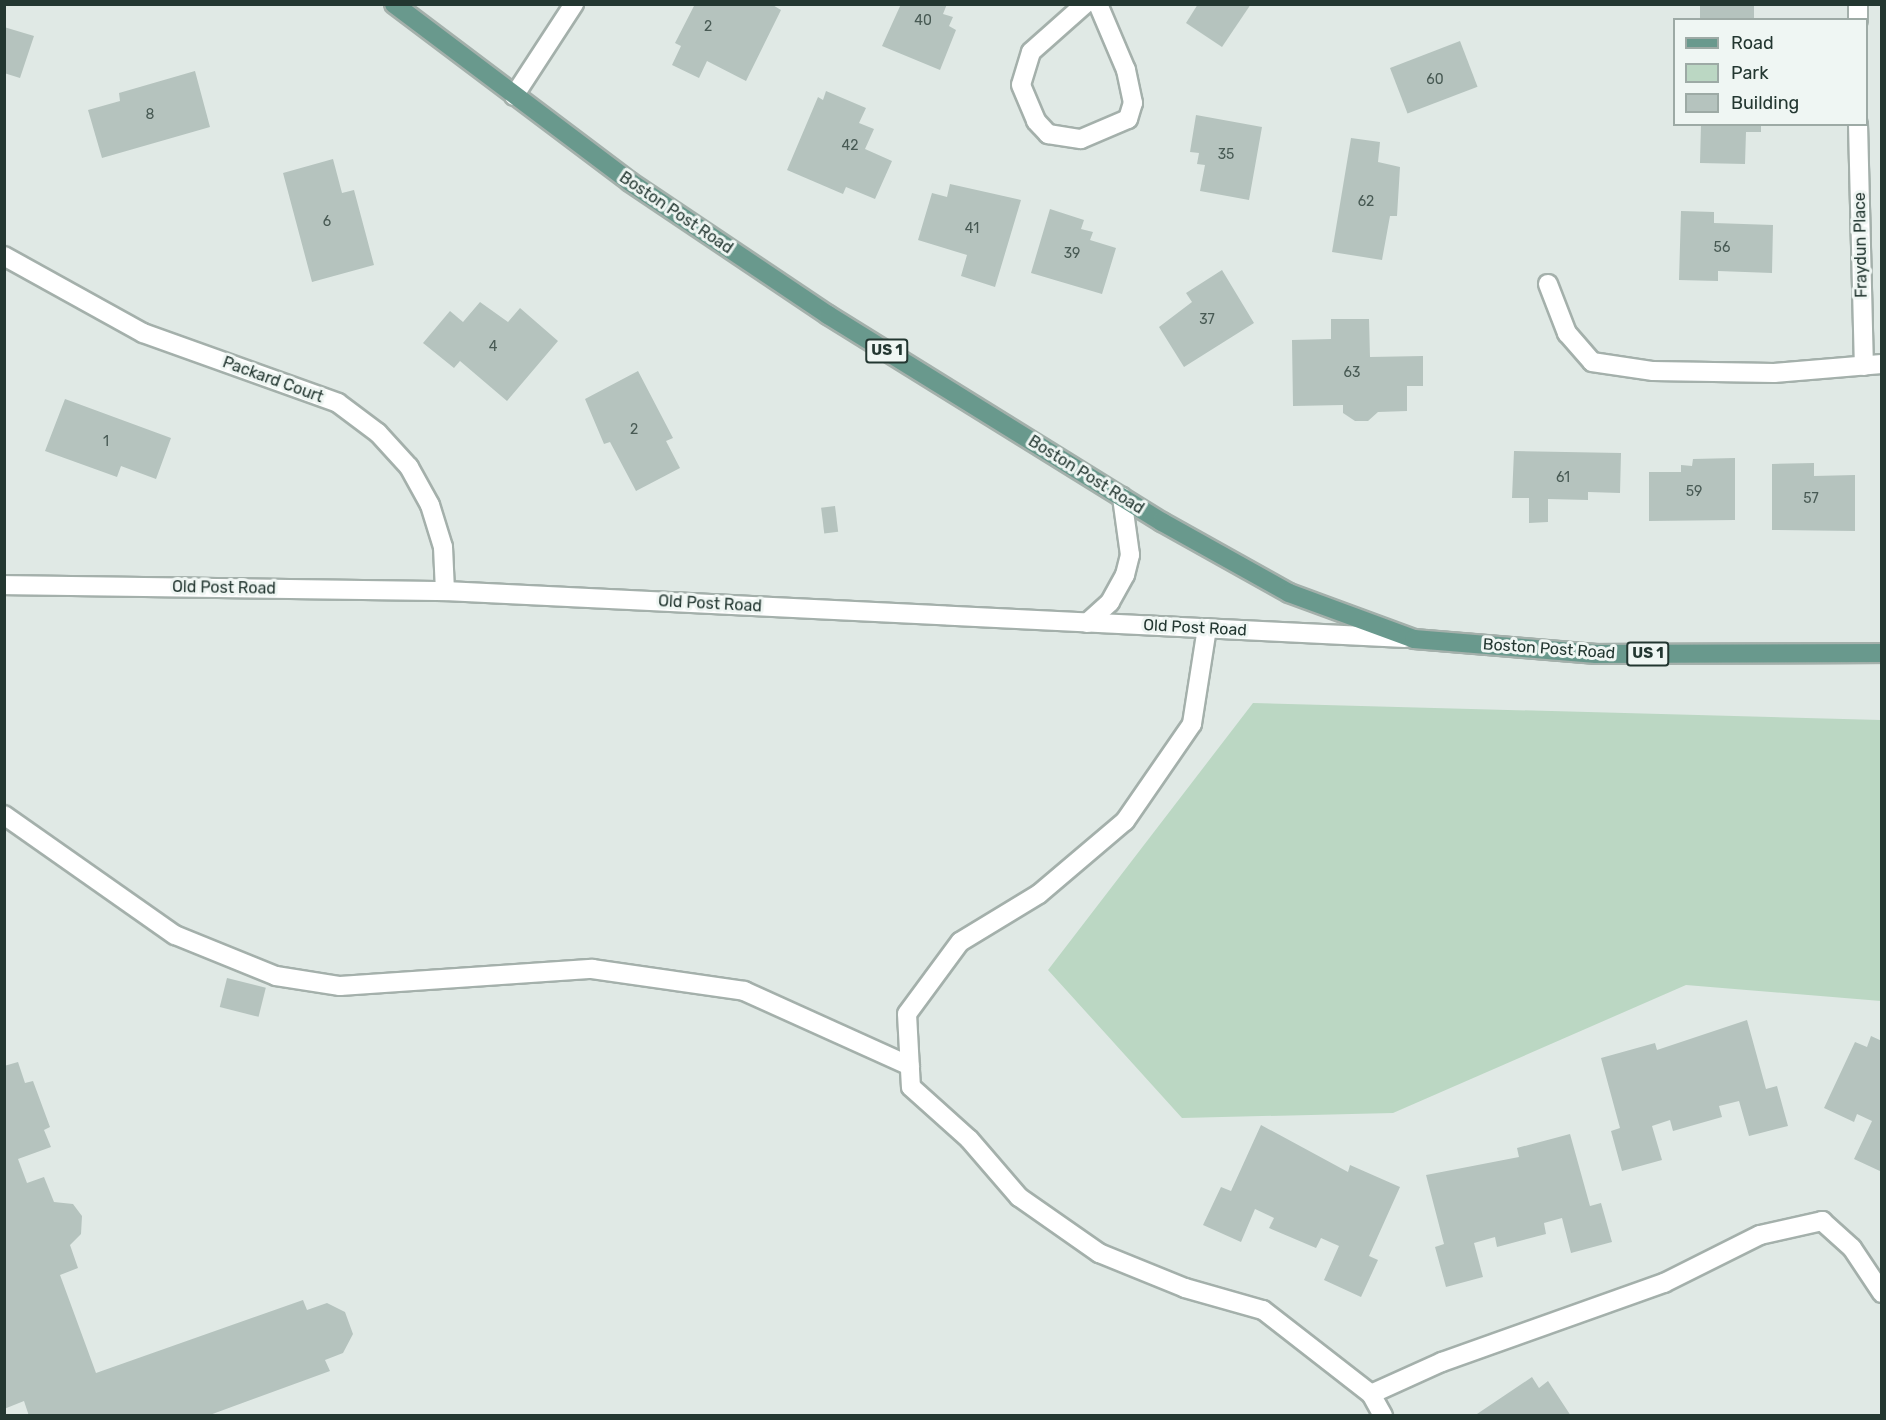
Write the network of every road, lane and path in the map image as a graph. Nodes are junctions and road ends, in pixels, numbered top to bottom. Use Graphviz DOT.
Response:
graph roads {
  1 [pos="394,4"];
  2 [pos="574,4"];
  3 [pos="1085,4"];
  4 [pos="1098,4"];
  5 [pos="514,96"];
  6 [pos="1858,126"];
  7 [pos="4,256"];
  8 [pos="1548,284"];
  9 [pos="1873,365"];
  10 [pos="1122,497"];
  11 [pos="4,585"];
  12 [pos="445,591"];
  13 [pos="1087,623"];
  14 [pos="1207,628"];
  15 [pos="1414,639"];
  16 [pos="1881,653"];
  17 [pos="4,815"];
  18 [pos="910,1066"];
  19 [pos="1881,1293"];
  20 [pos="1371,1394"];
  21 [pos="1383,1416"];
  1 -- 5 [label="main road, Boston Post Road / US 1"];
  2 -- 5 [label="street"];
  3 -- 4 [label="street"];
  5 -- 10 [label="main road, Boston Post Road / US 1"];
  6 -- 9 [label="street, Fraydun Place"];
  7 -- 12 [label="street, Packard Court"];
  8 -- 9 [label="street"];
  10 -- 13 [label="street"];
  10 -- 15 [label="main road, Boston Post Road / US 1"];
  11 -- 12 [label="street, Old Post Road"];
  12 -- 13 [label="street, Old Post Road"];
  13 -- 14 [label="street, Old Post Road"];
  14 -- 15 [label="street, Old Post Road"];
  14 -- 18 [label="street"];
  15 -- 16 [label="main road, Boston Post Road / US 1"];
  17 -- 18 [label="street"];
  18 -- 20 [label="street"];
  19 -- 20 [label="street"];
  20 -- 21 [label="street"];
}
